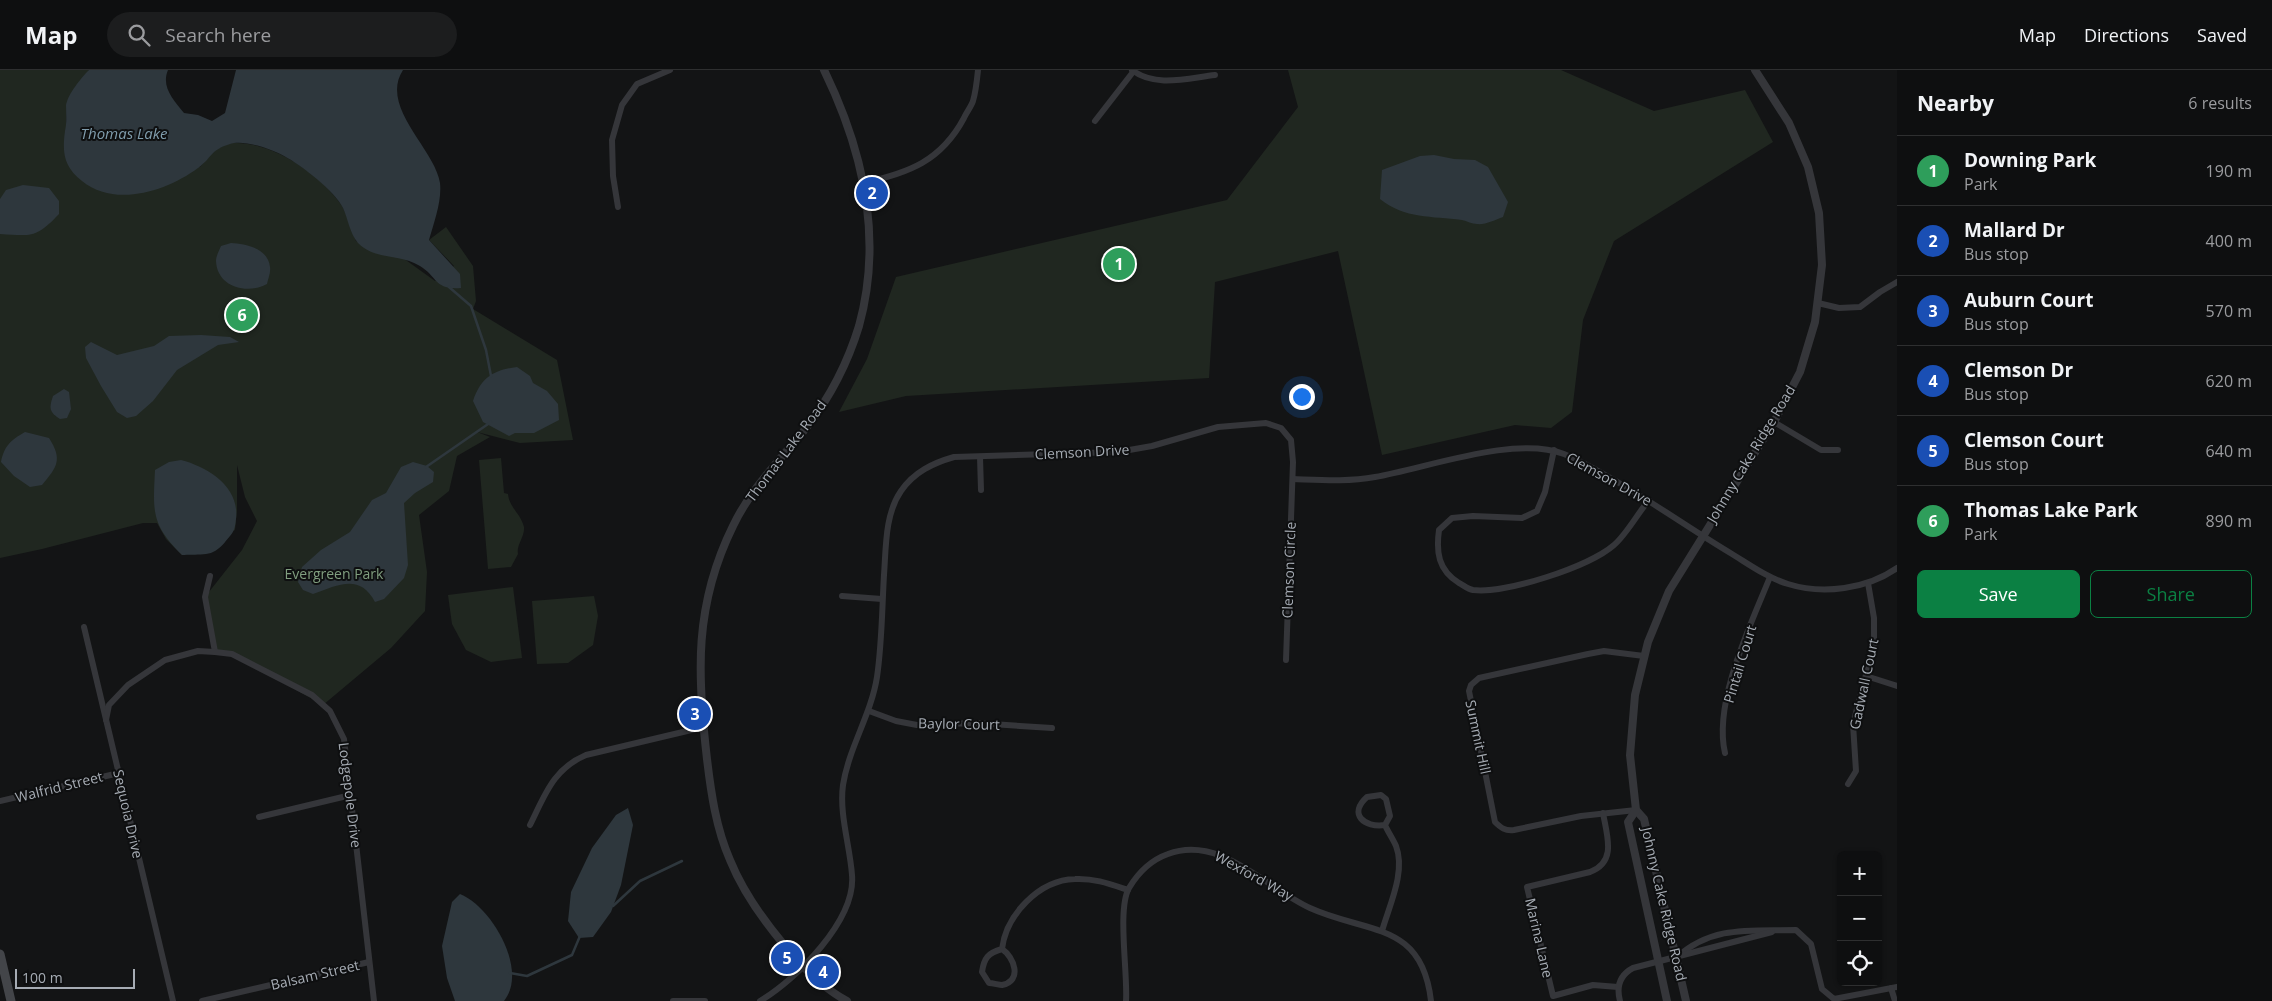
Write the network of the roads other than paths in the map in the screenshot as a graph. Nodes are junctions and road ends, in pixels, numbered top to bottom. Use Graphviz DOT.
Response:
graph roads {
  1 [pos="670,70"];
  2 [pos="824,70"];
  3 [pos="978,70"];
  4 [pos="1755,70"];
  5 [pos="1133,71"];
  6 [pos="1215,75"];
  7 [pos="1095,120"];
  8 [pos="863,183"];
  9 [pos="618,207"];
  10 [pos="1897,282"];
  11 [pos="1818,303"];
  12 [pos="1774,422"];
  13 [pos="1554,450"];
  14 [pos="1838,450"];
  15 [pos="980,457"];
  16 [pos="1293,479"];
  17 [pos="981,490"];
  18 [pos="1649,500"];
  19 [pos="1702,536"];
  20 [pos="1897,568"];
  21 [pos="210,576"];
  22 [pos="1770,577"];
  23 [pos="1868,583"];
  24 [pos="842,596"];
  25 [pos="882,599"];
  26 [pos="84,627"];
  27 [pos="215,652"];
  28 [pos="1644,656"];
  29 [pos="1286,660"];
  30 [pos="1866,676"];
  31 [pos="1897,686"];
  32 [pos="869,711"];
  33 [pos="106,720"];
  34 [pos="704,728"];
  35 [pos="1052,728"];
  36 [pos="1725,753"];
  37 [pos="119,773"];
  38 [pos="1848,784"];
  39 [pos="351,795"];
  40 [pos="0,801"];
  41 [pos="1636,810"];
  42 [pos="1603,813"];
  43 [pos="259,817"];
  44 [pos="530,825"];
  45 [pos="1384,825"];
  46 [pos="1128,890"];
  47 [pos="1778,930"];
  48 [pos="1382,931"];
  49 [pos="1002,949"];
  50 [pos="0,954"];
  51 [pos="1677,957"];
  52 [pos="1657,960"];
  53 [pos="369,962"];
  54 [pos="802,966"];
  55 [pos="1618,987"];
  56 [pos="1894,987"];
  57 [pos="11,1001"];
  58 [pos="173,1001"];
  59 [pos="202,1001"];
  60 [pos="374,1001"];
  61 [pos="673,1001"];
  62 [pos="705,1001"];
  63 [pos="760,1001"];
  64 [pos="847,1001"];
  65 [pos="1126,1001"];
  66 [pos="1431,1001"];
  67 [pos="1620,1001"];
  68 [pos="1666,1001"];
  69 [pos="1686,1001"];
  70 [pos="1895,1001"];
  1 -- 9 [label="street"];
  2 -- 8 [label="street, Thomas Lake Road"];
  3 -- 8 [label="street"];
  4 -- 11 [label="street, Johnny Cake Ridge Road"];
  5 -- 6 [label="street"];
  5 -- 7 [label="street"];
  8 -- 34 [label="street, Thomas Lake Road"];
  10 -- 11 [label="street"];
  11 -- 12 [label="street, Johnny Cake Ridge Road"];
  12 -- 14 [label="street"];
  12 -- 19 [label="street, Johnny Cake Ridge Road"];
  13 -- 16 [label="street, Clemson Drive"];
  13 -- 18 [label="street, Clemson Drive"];
  13 -- 18 [label="street"];
  15 -- 16 [label="street, Clemson Drive"];
  15 -- 17 [label="street"];
  15 -- 25 [label="street, Clemson Drive"];
  16 -- 29 [label="street, Clemson Circle"];
  18 -- 19 [label="street, Clemson Drive"];
  19 -- 22 [label="street, Clemson Drive"];
  19 -- 28 [label="street, Johnny Cake Ridge Road"];
  20 -- 23 [label="street, Clemson Drive"];
  21 -- 27 [label="street"];
  22 -- 23 [label="street, Clemson Drive"];
  22 -- 36 [label="street, Pintail Court"];
  23 -- 30 [label="street, Gadwall Court"];
  24 -- 25 [label="street"];
  25 -- 32 [label="street, Clemson Drive"];
  26 -- 33 [label="street, Sequoia Drive"];
  27 -- 33 [label="street, Lodgepole Drive"];
  27 -- 39 [label="street, Lodgepole Drive"];
  28 -- 41 [label="street, Johnny Cake Ridge Road"];
  28 -- 42 [label="street, Summit Hill"];
  30 -- 31 [label="street"];
  30 -- 38 [label="street, Gadwall Court"];
  32 -- 35 [label="street, Baylor Court"];
  32 -- 54 [label="street, Clemson Drive"];
  33 -- 37 [label="street, Sequoia Drive"];
  34 -- 44 [label="street"];
  34 -- 54 [label="street, Thomas Lake Road"];
  37 -- 40 [label="street, Walfrid Street"];
  37 -- 58 [label="street, Sequoia Drive"];
  39 -- 43 [label="street"];
  39 -- 53 [label="street, Lodgepole Drive"];
  41 -- 42 [label="street, Summit Hill"];
  41 -- 51 [label="street, Johnny Cake Ridge Road"];
  41 -- 52 [label="street, Johnny Cake Ridge Road"];
  42 -- 55 [label="street, Marina Lane"];
  45 -- 45 [label="street"];
  45 -- 48 [label="street"];
  46 -- 48 [label="street, Wexford Way"];
  46 -- 49 [label="street"];
  46 -- 65 [label="street, Wexford Way"];
  47 -- 51 [label="street"];
  47 -- 51 [label="street"];
  47 -- 56 [label="street"];
  48 -- 66 [label="street, Wexford Way"];
  49 -- 49 [label="street"];
  50 -- 57 [label="main road"];
  51 -- 52 [label="street"];
  51 -- 69 [label="street, Johnny Cake Ridge Road"];
  52 -- 55 [label="street"];
  52 -- 68 [label="street, Johnny Cake Ridge Road"];
  53 -- 59 [label="street, Balsam Street"];
  53 -- 60 [label="street, Lodgepole Drive"];
  54 -- 63 [label="street, Clemson Drive"];
  54 -- 64 [label="street, Thomas Lake Road"];
  55 -- 67 [label="street"];
  56 -- 70 [label="street"];
  61 -- 62 [label="street"];
}
